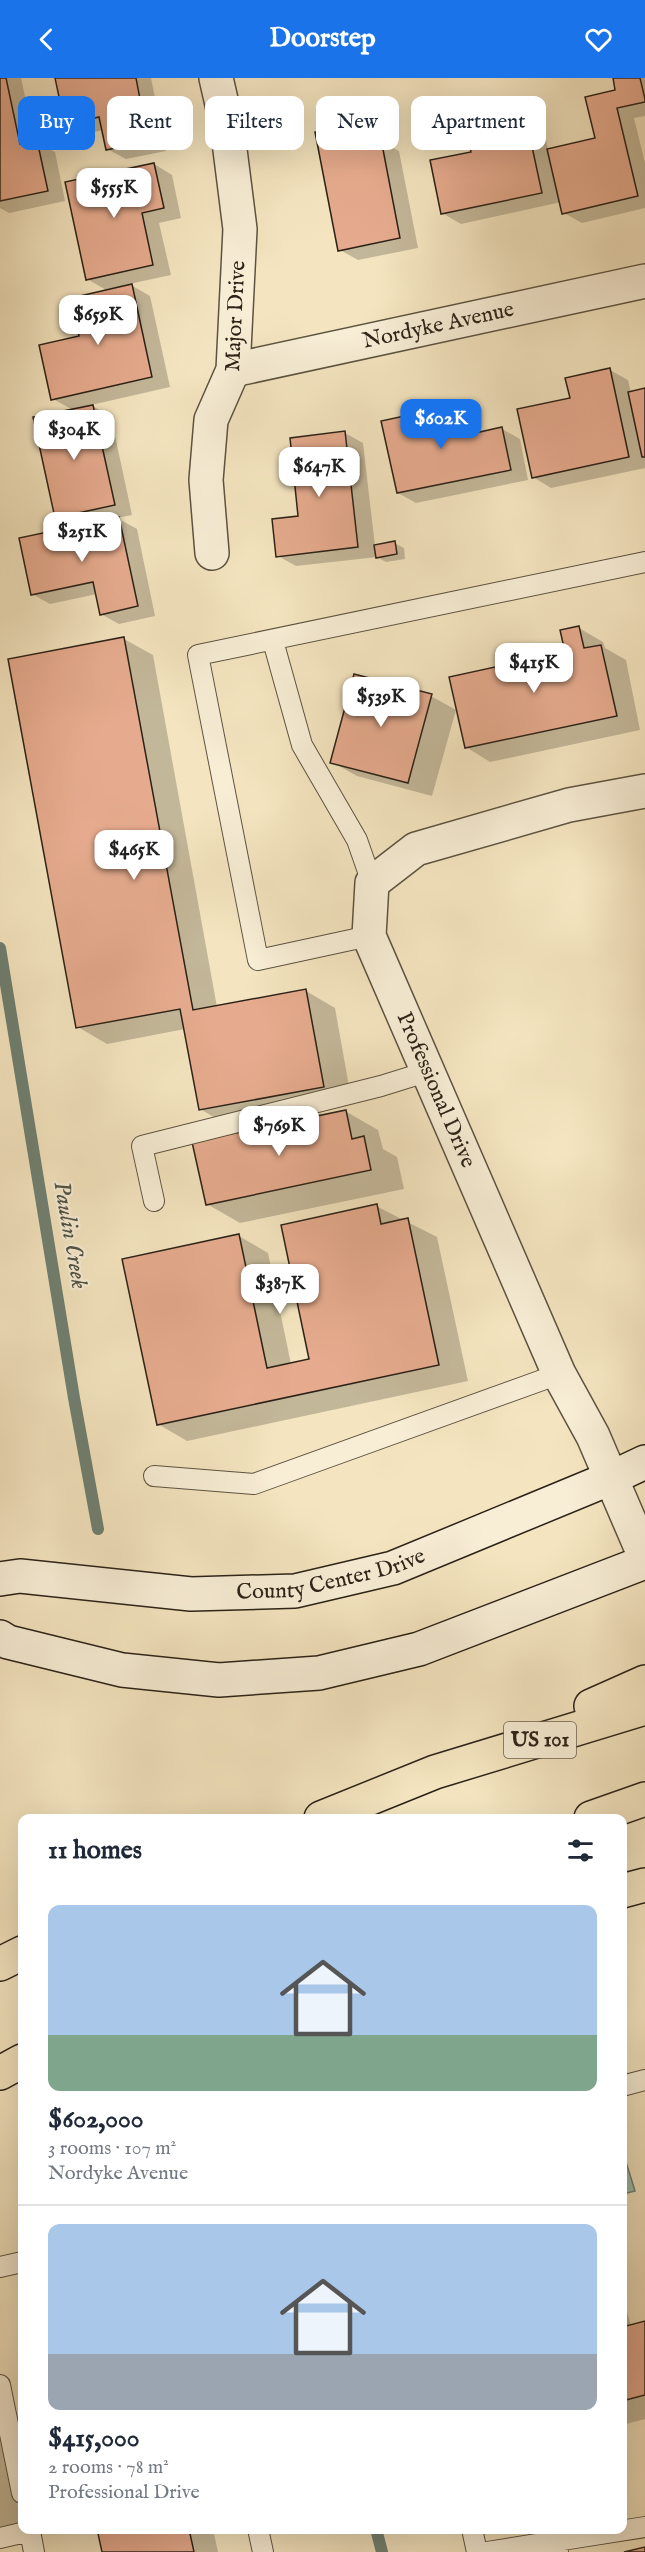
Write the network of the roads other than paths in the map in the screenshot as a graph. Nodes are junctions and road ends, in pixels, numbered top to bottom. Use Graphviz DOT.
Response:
graph roads {
  1 [pos="216,78"];
  2 [pos="645,281"];
  3 [pos="232,370"];
  4 [pos="212,553"];
  5 [pos="645,562"];
  6 [pos="273,641"];
  7 [pos="645,791"];
  8 [pos="372,883"];
  9 [pos="369,936"];
  10 [pos="426,1072"];
  11 [pos="154,1202"];
  12 [pos="559,1374"];
  13 [pos="645,1462"];
  14 [pos="154,1476"];
  15 [pos="611,1478"];
  16 [pos="645,1557"];
  17 [pos="645,1562"];
  18 [pos="0,1579"];
  19 [pos="0,1637"];
  20 [pos="645,1682"];
  21 [pos="645,1708"];
  22 [pos="435,1772"];
  23 [pos="645,1799"];
  24 [pos="331,1814"];
  25 [pos="602,1814"];
  26 [pos="645,1885"];
  27 [pos="627,1890"];
  28 [pos="18,1955"];
  29 [pos="0,1964"];
  30 [pos="18,2063"];
  31 [pos="0,2073"];
  32 [pos="645,2080"];
  33 [pos="627,2085"];
  34 [pos="18,2263"];
  35 [pos="0,2267"];
  36 [pos="0,2385"];
  37 [pos="18,2473"];
  38 [pos="645,2527"];
  39 [pos="627,2531"];
  40 [pos="18,2533"];
  41 [pos="31,2534"];
  42 [pos="259,2534"];
  43 [pos="473,2534"];
  44 [pos="614,2534"];
  45 [pos="0,2538"];
  46 [pos="557,2547"];
  47 [pos="34,2552"];
  48 [pos="263,2552"];
  49 [pos="477,2552"];
  50 [pos="487,2552"];
  1 -- 3 [label="street, Major Drive"];
  2 -- 3 [label="street, Nordyke Avenue"];
  3 -- 4 [label="street, Major Drive"];
  5 -- 6 [label="lane"];
  6 -- 8 [label="lane"];
  6 -- 9 [label="lane"];
  7 -- 8 [label="street"];
  8 -- 9 [label="street, Professional Drive"];
  9 -- 10 [label="street, Professional Drive"];
  10 -- 11 [label="lane"];
  10 -- 12 [label="street, Professional Drive"];
  12 -- 14 [label="lane"];
  12 -- 15 [label="street, Professional Drive"];
  13 -- 15 [label="street, County Center Drive"];
  15 -- 16 [label="street, Professional Drive"];
  15 -- 18 [label="street, County Center Drive"];
  17 -- 19 [label="street"];
  20 -- 22 [label="highway"];
  21 -- 22 [label="highway, US 101"];
  22 -- 24 [label="highway, US 101"];
  23 -- 25 [label="highway"];
  26 -- 27 [label="highway"];
  28 -- 29 [label="highway"];
  30 -- 31 [label="highway"];
  32 -- 33 [label="lane"];
  34 -- 35 [label="lane"];
  36 -- 37 [label="lane"];
  38 -- 39 [label="lane"];
  40 -- 45 [label="lane"];
  41 -- 47 [label="lane"];
  42 -- 48 [label="lane"];
  43 -- 49 [label="lane"];
  44 -- 46 [label="lane"];
  46 -- 50 [label="lane"];
}
